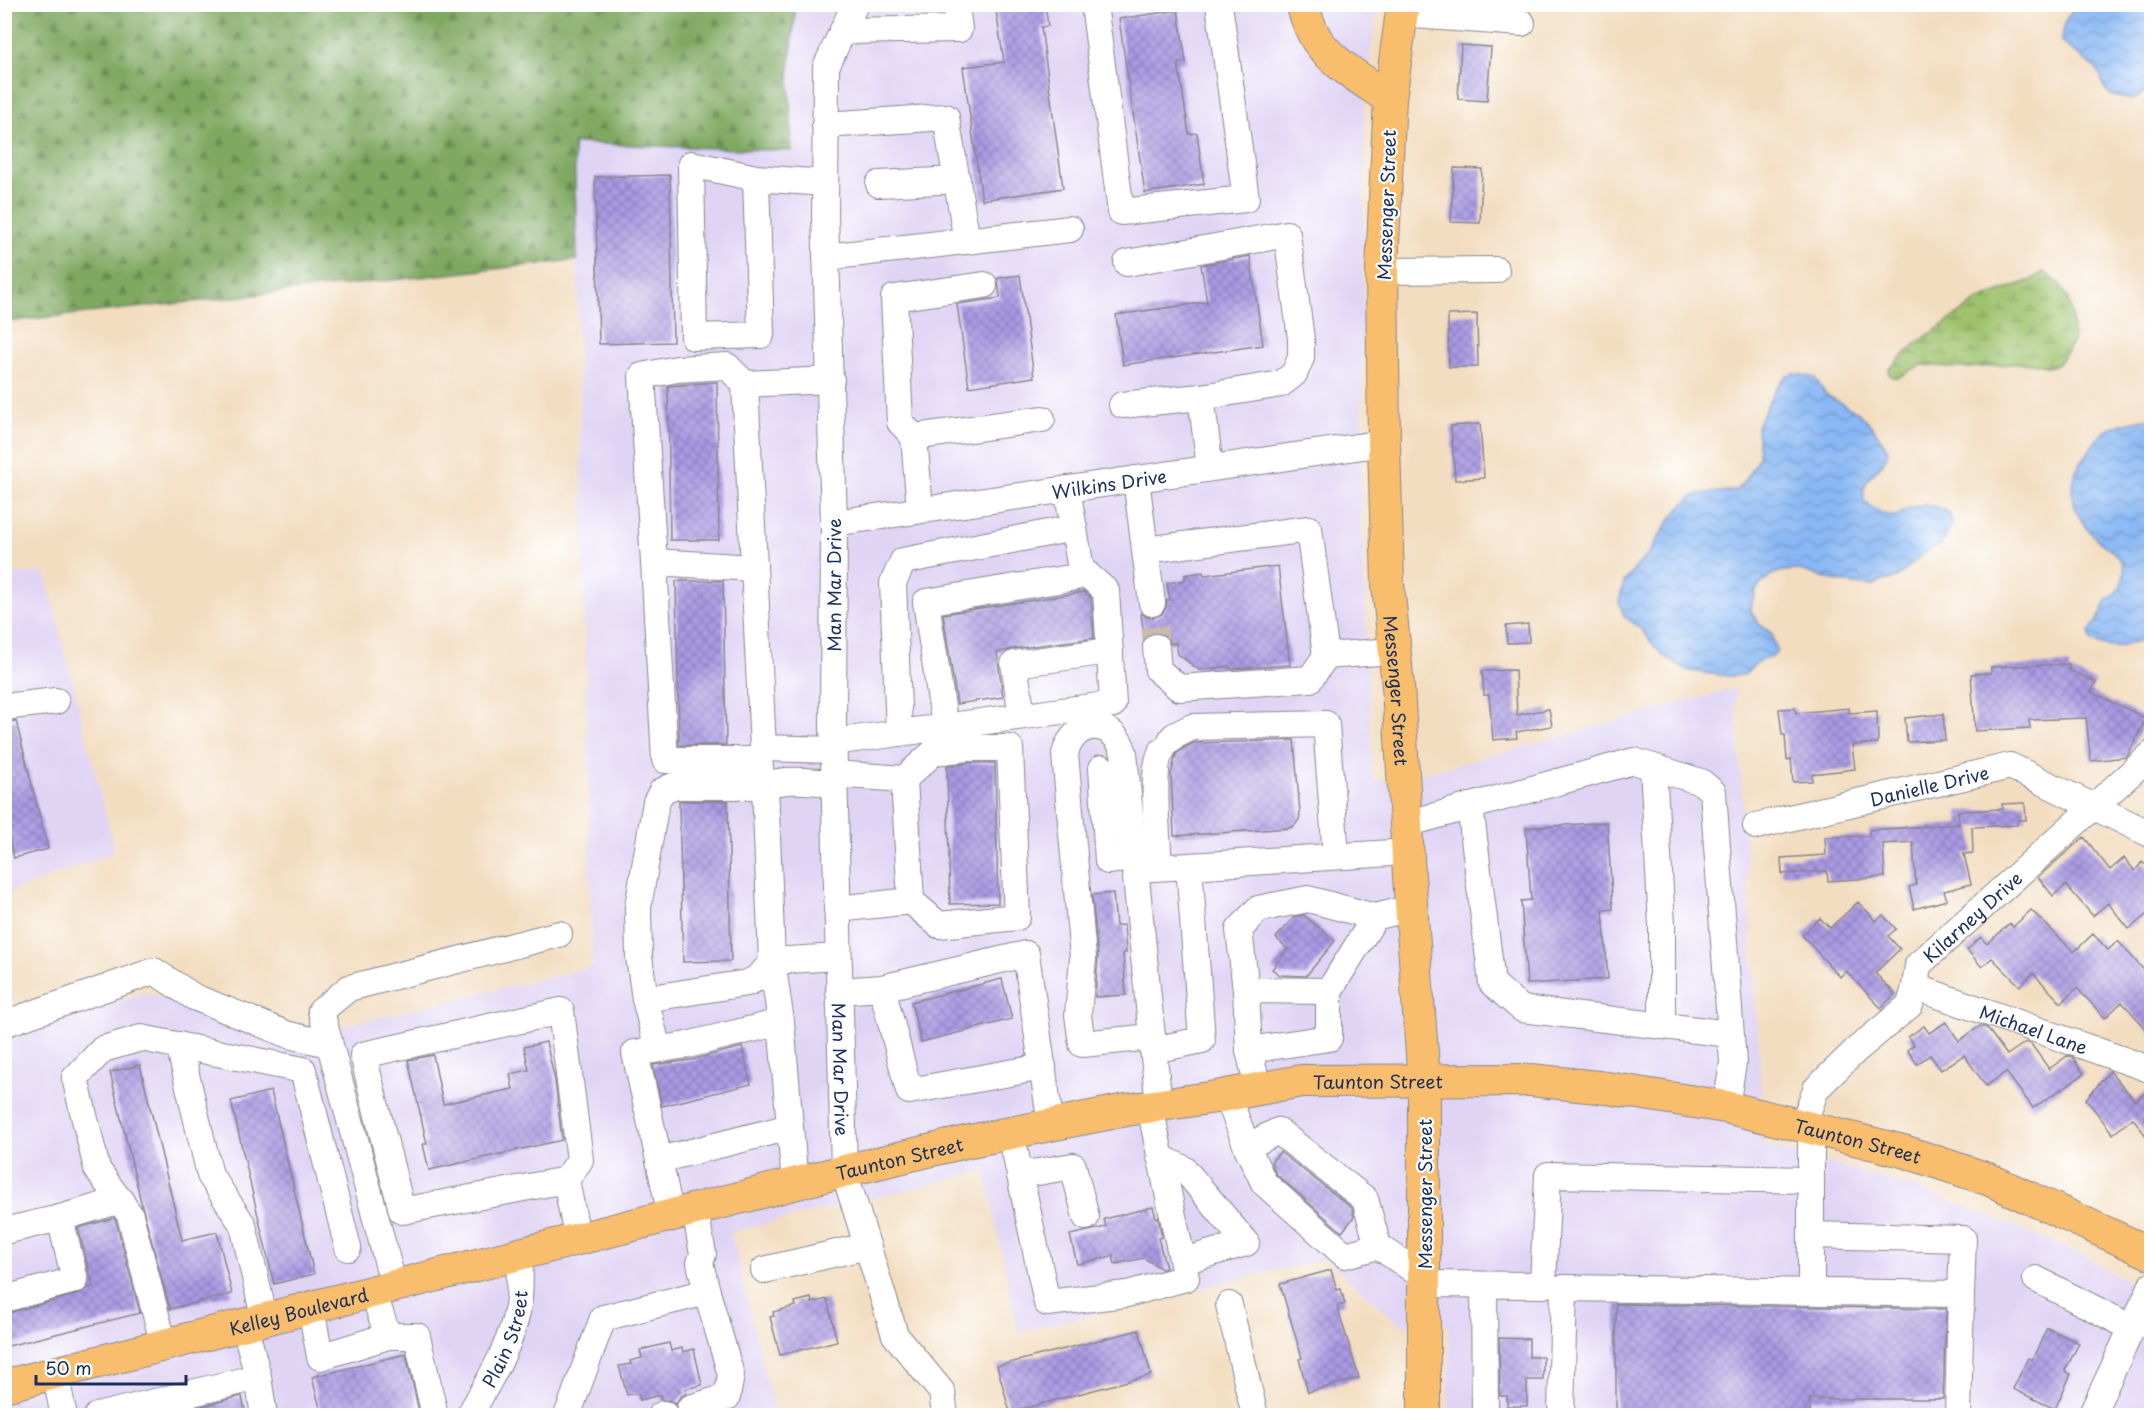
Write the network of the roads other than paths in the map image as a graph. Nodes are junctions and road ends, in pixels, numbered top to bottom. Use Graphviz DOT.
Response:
graph roads {
  1 [pos="956,4"];
  2 [pos="1094,4"];
  3 [pos="1219,4"];
  4 [pos="1302,4"];
  5 [pos="855,5"];
  6 [pos="1402,9"];
  7 [pos="1522,22"];
  8 [pos="843,31"];
  9 [pos="1390,99"];
  10 [pos="825,125"];
  11 [pos="756,178"];
  12 [pos="957,180"];
  13 [pos="825,183"];
  14 [pos="879,184"];
  15 [pos="1070,229"];
  16 [pos="967,241"];
  17 [pos="826,257"];
  18 [pos="1127,263"];
  19 [pos="1496,270"];
  20 [pos="1382,271"];
  21 [pos="984,285"];
  22 [pos="831,380"];
  23 [pos="745,384"];
  24 [pos="1201,397"];
  25 [pos="1122,405"];
  26 [pos="1042,420"];
  27 [pos="914,437"];
  28 [pos="1384,443"];
  29 [pos="1210,468"];
  30 [pos="1136,479"];
  31 [pos="1067,489"];
  32 [pos="920,510"];
  33 [pos="834,523"];
  34 [pos="1074,528"];
  35 [pos="1145,550"];
  36 [pos="654,562"];
  37 [pos="754,568"];
  38 [pos="1088,575"];
  39 [pos="1110,651"];
  40 [pos="1393,651"];
  41 [pos="1326,656"];
  42 [pos="56,701"];
  43 [pos="4,707"];
  44 [pos="1022,716"];
  45 [pos="945,727"];
  46 [pos="899,733"];
  47 [pos="761,754"];
  48 [pos="2151,754"];
  49 [pos="834,763"];
  50 [pos="1653,767"];
  51 [pos="1102,768"];
  52 [pos="903,779"];
  53 [pos="765,786"];
  54 [pos="1470,806"];
  55 [pos="2096,807"];
  56 [pos="1756,826"];
  57 [pos="2151,835"];
  58 [pos="1407,838"];
  59 [pos="1336,856"];
  60 [pos="1143,865"];
  61 [pos="1189,866"];
  62 [pos="910,901"];
  63 [pos="1411,908"];
  64 [pos="837,909"];
  65 [pos="1375,917"];
  66 [pos="559,934"];
  67 [pos="838,957"];
  68 [pos="772,961"];
  69 [pos="1915,987"];
  70 [pos="882,988"];
  71 [pos="839,990"];
  72 [pos="1246,990"];
  73 [pos="1329,991"];
  74 [pos="645,999"];
  75 [pos="781,1022"];
  76 [pos="4,1024"];
  77 [pos="1662,1026"];
  78 [pos="1730,1034"];
  79 [pos="1152,1044"];
  80 [pos="179,1045"];
  81 [pos="658,1049"];
  82 [pos="1249,1050"];
  83 [pos="332,1053"];
  84 [pos="363,1055"];
  85 [pos="1042,1067"];
  86 [pos="303,1070"];
  87 [pos="2151,1070"];
  88 [pos="1424,1082"];
  89 [pos="1258,1089"];
  90 [pos="1227,1095"];
  91 [pos="1154,1106"];
  92 [pos="1726,1107"];
  93 [pos="1051,1126"];
  94 [pos="1807,1126"];
  95 [pos="790,1127"];
  96 [pos="1011,1133"];
  97 [pos="355,1140"];
  98 [pos="324,1147"];
  99 [pos="1247,1147"];
  100 [pos="1161,1157"];
  101 [pos="659,1160"];
  102 [pos="843,1171"];
  103 [pos="1020,1175"];
  104 [pos="566,1180"];
  105 [pos="1811,1180"];
  106 [pos="795,1184"];
  107 [pos="121,1200"];
  108 [pos="681,1214"];
  109 [pos="1086,1217"];
  110 [pos="60,1218"];
  111 [pos="4,1231"];
  112 [pos="1810,1234"];
  113 [pos="586,1238"];
  114 [pos="867,1246"];
  115 [pos="1378,1246"];
  116 [pos="348,1248"];
  117 [pos="2151,1254"];
  118 [pos="520,1255"];
  119 [pos="1183,1261"];
  120 [pos="764,1270"];
  121 [pos="2036,1279"];
  122 [pos="1424,1280"];
  123 [pos="1484,1285"];
  124 [pos="2151,1285"];
  125 [pos="1554,1287"];
  126 [pos="383,1290"];
  127 [pos="707,1292"];
  128 [pos="1810,1292"];
  129 [pos="1961,1294"];
  130 [pos="4,1299"];
  131 [pos="1229,1305"];
  132 [pos="311,1308"];
  133 [pos="255,1323"];
  134 [pos="2132,1328"];
  135 [pos="388,1336"];
  136 [pos="164,1346"];
  137 [pos="55,1373"];
  138 [pos="258,1377"];
  139 [pos="4,1386"];
  140 [pos="690,1408"];
  141 [pos="63,1416"];
  142 [pos="97,1416"];
  143 [pos="264,1416"];
  144 [pos="435,1416"];
  145 [pos="469,1416"];
  146 [pos="567,1416"];
  147 [pos="945,1416"];
  148 [pos="1255,1416"];
  149 [pos="1424,1416"];
  150 [pos="1485,1416"];
  151 [pos="1561,1416"];
  152 [pos="1958,1416"];
  153 [pos="2091,1416"];
  1 -- 8 [label="street"];
  2 -- 3 [label="street"];
  4 -- 9 [label="main road"];
  5 -- 8 [label="street, Man Mar Drive"];
  6 -- 7 [label="street"];
  6 -- 9 [label="main road, Messenger Street"];
  8 -- 10 [label="street, Man Mar Drive"];
  9 -- 20 [label="main road, Messenger Street"];
  10 -- 12 [label="street"];
  10 -- 13 [label="street, Man Mar Drive"];
  11 -- 11 [label="street"];
  11 -- 13 [label="street"];
  12 -- 14 [label="street"];
  12 -- 16 [label="street"];
  13 -- 17 [label="street, Man Mar Drive"];
  15 -- 16 [label="street"];
  16 -- 17 [label="street"];
  17 -- 22 [label="street, Man Mar Drive"];
  18 -- 24 [label="street"];
  19 -- 20 [label="street"];
  20 -- 28 [label="main road, Messenger Street"];
  21 -- 27 [label="street"];
  22 -- 23 [label="street"];
  22 -- 33 [label="street, Man Mar Drive"];
  23 -- 36 [label="street"];
  23 -- 37 [label="street"];
  24 -- 25 [label="street"];
  24 -- 29 [label="street"];
  26 -- 27 [label="street"];
  27 -- 32 [label="street"];
  28 -- 29 [label="street, Wilkins Drive"];
  28 -- 40 [label="main road, Messenger Street"];
  29 -- 30 [label="street, Wilkins Drive"];
  30 -- 31 [label="street, Wilkins Drive"];
  30 -- 35 [label="street"];
  31 -- 32 [label="street, Wilkins Drive"];
  31 -- 34 [label="street"];
  32 -- 33 [label="street, Wilkins Drive"];
  33 -- 49 [label="street, Man Mar Drive"];
  34 -- 38 [label="street"];
  34 -- 46 [label="street"];
  35 -- 41 [label="street"];
  35 -- 41 [label="street"];
  36 -- 37 [label="street"];
  36 -- 47 [label="street"];
  37 -- 47 [label="street"];
  38 -- 39 [label="street"];
  38 -- 45 [label="street"];
  39 -- 44 [label="street"];
  39 -- 44 [label="street"];
  40 -- 41 [label="street"];
  40 -- 58 [label="main road, Messenger Street"];
  42 -- 43 [label="street"];
  44 -- 45 [label="street"];
  45 -- 46 [label="street"];
  46 -- 49 [label="street"];
  47 -- 49 [label="street"];
  47 -- 53 [label="street"];
  48 -- 55 [label="street, Kilarney Drive"];
  49 -- 52 [label="street"];
  49 -- 53 [label="street"];
  49 -- 64 [label="street, Man Mar Drive"];
  50 -- 54 [label="street"];
  50 -- 77 [label="street"];
  50 -- 78 [label="street"];
  51 -- 60 [label="street"];
  52 -- 62 [label="street"];
  52 -- 62 [label="street"];
  53 -- 68 [label="street"];
  53 -- 74 [label="street"];
  54 -- 58 [label="street"];
  54 -- 77 [label="street"];
  55 -- 56 [label="street, Danielle Drive"];
  55 -- 57 [label="street, Danielle Drive"];
  55 -- 69 [label="street, Kilarney Drive"];
  58 -- 59 [label="street"];
  58 -- 63 [label="main road, Messenger Street"];
  59 -- 60 [label="street"];
  59 -- 61 [label="street"];
  60 -- 61 [label="street"];
  60 -- 79 [label="street"];
  60 -- 79 [label="street"];
  61 -- 79 [label="street"];
  62 -- 64 [label="street"];
  63 -- 65 [label="street"];
  63 -- 88 [label="main road, Messenger Street"];
  64 -- 67 [label="street, Man Mar Drive"];
  65 -- 72 [label="street"];
  65 -- 73 [label="street"];
  66 -- 83 [label="street"];
  67 -- 68 [label="street"];
  67 -- 71 [label="street, Man Mar Drive"];
  68 -- 74 [label="street"];
  68 -- 75 [label="street"];
  69 -- 87 [label="street, Michael Lane"];
  69 -- 94 [label="street, Kilarney Drive"];
  70 -- 71 [label="street"];
  70 -- 85 [label="street"];
  70 -- 85 [label="street"];
  71 -- 102 [label="street, Man Mar Drive"];
  72 -- 73 [label="street"];
  72 -- 82 [label="street"];
  73 -- 82 [label="street"];
  74 -- 81 [label="street"];
  75 -- 81 [label="street"];
  75 -- 95 [label="street"];
  76 -- 83 [label="street"];
  77 -- 78 [label="street"];
  78 -- 92 [label="street"];
  79 -- 91 [label="street"];
  80 -- 86 [label="street"];
  80 -- 107 [label="street"];
  80 -- 133 [label="street"];
  81 -- 101 [label="street"];
  82 -- 89 [label="street"];
  83 -- 84 [label="street"];
  83 -- 86 [label="street"];
  83 -- 97 [label="street"];
  84 -- 104 [label="street"];
  84 -- 104 [label="street"];
  85 -- 93 [label="street"];
  86 -- 98 [label="street"];
  88 -- 89 [label="main road, Taunton Street"];
  88 -- 92 [label="main road, Taunton Street"];
  88 -- 122 [label="main road, Messenger Street"];
  89 -- 90 [label="main road, Taunton Street"];
  90 -- 91 [label="main road, Taunton Street"];
  90 -- 99 [label="street"];
  91 -- 93 [label="main road, Taunton Street"];
  91 -- 100 [label="street"];
  92 -- 94 [label="main road, Taunton Street"];
  93 -- 96 [label="main road, Taunton Street"];
  94 -- 105 [label="street, Kilarney Drive"];
  94 -- 117 [label="main road, Taunton Street"];
  95 -- 101 [label="street"];
  95 -- 106 [label="street"];
  96 -- 102 [label="main road, Taunton Street"];
  96 -- 103 [label="street"];
  97 -- 98 [label="street"];
  97 -- 126 [label="street"];
  98 -- 116 [label="street"];
  99 -- 115 [label="street"];
  99 -- 115 [label="street"];
  100 -- 119 [label="street"];
  100 -- 119 [label="street"];
  101 -- 108 [label="street"];
  102 -- 106 [label="main road, Taunton Street"];
  102 -- 114 [label="street, Man Mar Drive"];
  103 -- 109 [label="street"];
  103 -- 119 [label="street"];
  104 -- 113 [label="street"];
  105 -- 112 [label="street, Kilarney Drive"];
  105 -- 125 [label="street"];
  106 -- 108 [label="main road, Taunton Street"];
  107 -- 110 [label="street"];
  107 -- 136 [label="street"];
  108 -- 113 [label="main road, Taunton Street"];
  108 -- 127 [label="street"];
  110 -- 111 [label="street"];
  110 -- 130 [label="street"];
  112 -- 128 [label="street, Kilarney Drive"];
  112 -- 129 [label="street"];
  113 -- 118 [label="main road, Kelley Boulevard"];
  114 -- 120 [label="street"];
  114 -- 147 [label="street, Man Mar Drive"];
  115 -- 122 [label="street"];
  118 -- 126 [label="main road, Kelley Boulevard"];
  118 -- 145 [label="street, Plain Street"];
  121 -- 134 [label="street"];
  122 -- 123 [label="street"];
  122 -- 149 [label="main road, Messenger Street"];
  123 -- 125 [label="street"];
  123 -- 150 [label="street"];
  124 -- 134 [label="street"];
  125 -- 128 [label="street"];
  125 -- 151 [label="street"];
  126 -- 132 [label="main road, Kelley Boulevard"];
  126 -- 135 [label="street"];
  127 -- 140 [label="street"];
  127 -- 146 [label="street"];
  128 -- 129 [label="street"];
  129 -- 152 [label="street"];
  131 -- 148 [label="street"];
  132 -- 133 [label="main road, Kelley Boulevard"];
  132 -- 135 [label="street"];
  133 -- 136 [label="main road, Kelley Boulevard"];
  133 -- 138 [label="street"];
  134 -- 153 [label="street"];
  135 -- 144 [label="street"];
  136 -- 137 [label="main road, Kelley Boulevard"];
  137 -- 139 [label="main road, Kelley Boulevard"];
  137 -- 141 [label="street"];
  138 -- 142 [label="street"];
  138 -- 143 [label="street"];
}
